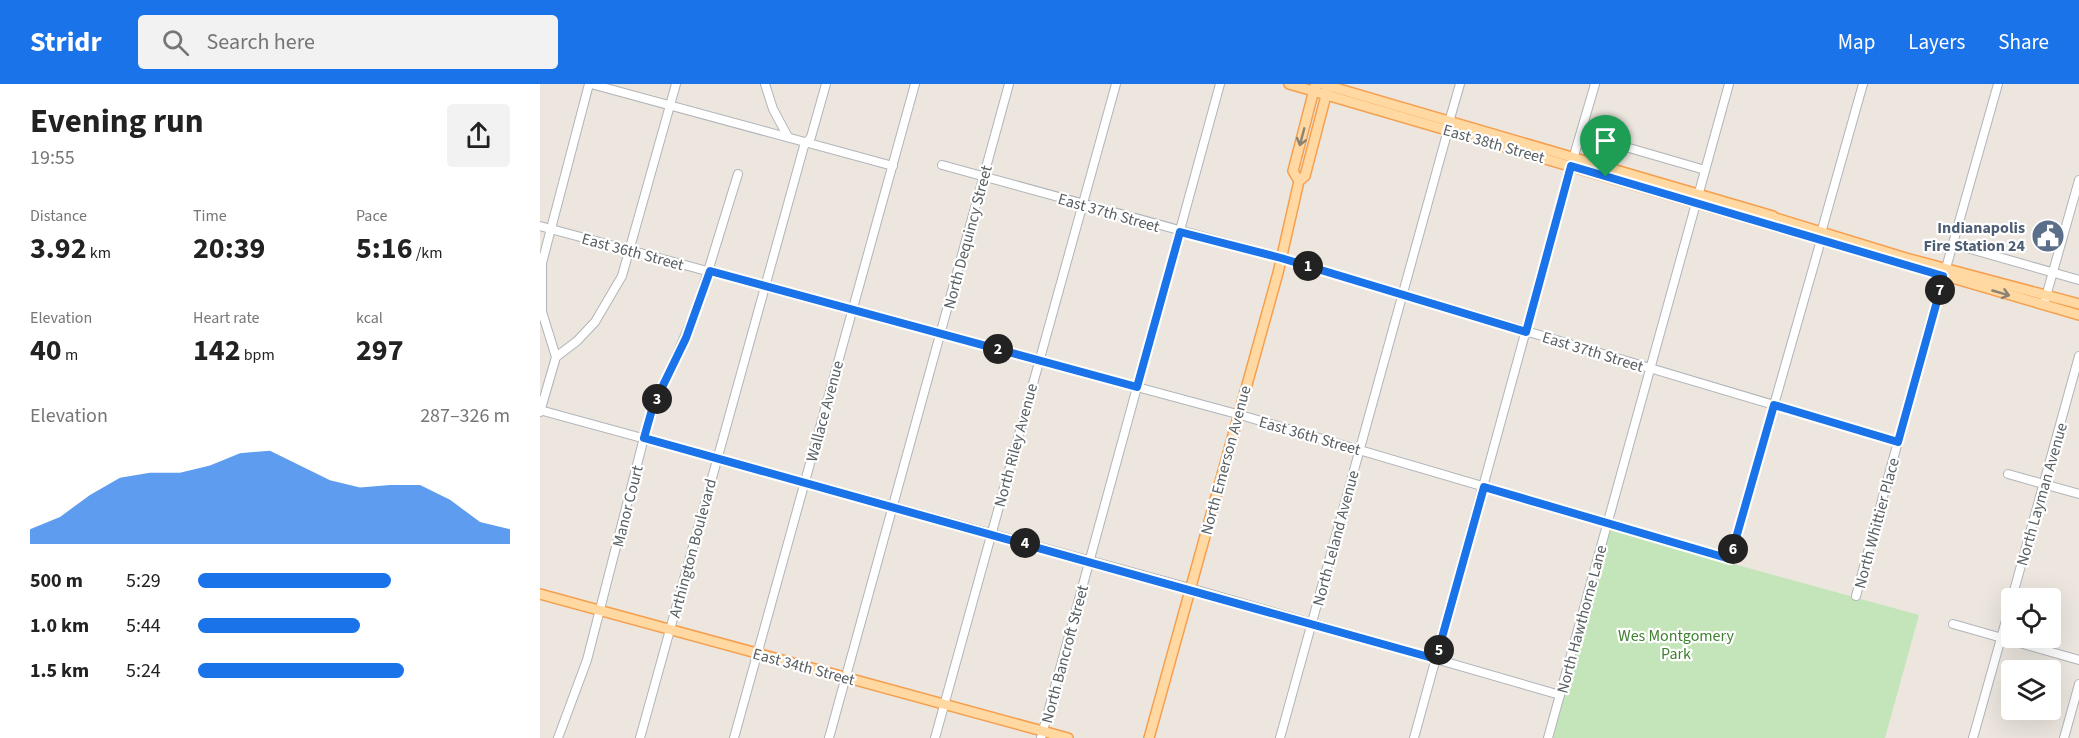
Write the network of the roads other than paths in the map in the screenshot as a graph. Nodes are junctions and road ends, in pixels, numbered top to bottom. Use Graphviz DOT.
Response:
graph roads {
  1 [pos="590,84"];
  2 [pos="676,84"];
  3 [pos="765,84"];
  4 [pos="826,84"];
  5 [pos="915,84"];
  6 [pos="1009,84"];
  7 [pos="1116,84"];
  8 [pos="1220,84"];
  9 [pos="1289,84"];
  10 [pos="1460,84"];
  11 [pos="1595,84"];
  12 [pos="1729,84"];
  13 [pos="1863,84"];
  14 [pos="1998,84"];
  15 [pos="1322,87"];
  16 [pos="670,105"];
  17 [pos="1449,126"];
  18 [pos="1581,134"];
  19 [pos="788,137"];
  20 [pos="807,142"];
  21 [pos="1572,162"];
  22 [pos="942,165"];
  23 [pos="893,166"];
  24 [pos="1705,170"];
  25 [pos="738,174"];
  26 [pos="984,177"];
  27 [pos="2079,180"];
  28 [pos="1698,192"];
  29 [pos="1082,204"];
  30 [pos="1695,204"];
  31 [pos="540,226"];
  32 [pos="549,228"];
  33 [pos="1180,232"];
  34 [pos="1821,237"];
  35 [pos="1953,244"];
  36 [pos="630,250"];
  37 [pos="1281,258"];
  38 [pos="710,271"];
  39 [pos="1945,272"];
  40 [pos="2053,273"];
  41 [pos="2079,280"];
  42 [pos="764,285"];
  43 [pos="1402,294"];
  44 [pos="2047,294"];
  45 [pos="2044,304"];
  46 [pos="2079,304"];
  47 [pos="852,309"];
  48 [pos="2079,315"];
  49 [pos="1526,332"];
  50 [pos="940,333"];
  51 [pos="2079,356"];
  52 [pos="556,357"];
  53 [pos="1039,360"];
  54 [pos="1650,368"];
  55 [pos="1137,387"];
  56 [pos="1774,405"];
  57 [pos="540,411"];
  58 [pos="1237,414"];
  59 [pos="644,438"];
  60 [pos="1898,442"];
  61 [pos="1359,450"];
  62 [pos="716,458"];
  63 [pos="2008,474"];
  64 [pos="805,483"];
  65 [pos="2043,484"];
  66 [pos="1484,487"];
  67 [pos="2079,494"];
  68 [pos="893,507"];
  69 [pos="1608,523"];
  70 [pos="991,534"];
  71 [pos="1089,561"];
  72 [pos="1190,588"];
  73 [pos="2015,588"];
  74 [pos="540,594"];
  75 [pos="1856,596"];
  76 [pos="600,610"];
  77 [pos="1312,623"];
  78 [pos="1953,624"];
  79 [pos="670,629"];
  80 [pos="2001,638"];
  81 [pos="2036,648"];
  82 [pos="758,653"];
  83 [pos="1436,659"];
  84 [pos="2079,660"];
  85 [pos="846,677"];
  86 [pos="2079,684"];
  87 [pos="1560,695"];
  88 [pos="944,704"];
  89 [pos="1042,734"];
  90 [pos="558,738"];
  91 [pos="640,738"];
  92 [pos="734,738"];
  93 [pos="830,738"];
  94 [pos="935,738"];
  95 [pos="1068,738"];
  96 [pos="1149,738"];
  97 [pos="1281,738"];
  98 [pos="1414,738"];
  99 [pos="1548,738"];
  100 [pos="1973,738"];
  101 [pos="2064,738"];
  1 -- 16 [label="street"];
  1 -- 32 [label="street"];
  2 -- 16 [label="street"];
  3 -- 19 [label="street"];
  4 -- 20 [label="street, Arthington Boulevard"];
  5 -- 23 [label="street, Wallace Avenue"];
  6 -- 26 [label="street, North Dequincy Street"];
  7 -- 29 [label="street, North Riley Avenue"];
  8 -- 33 [label="street, North Bancroft Street"];
  9 -- 15 [label="main road, East 38th Street"];
  10 -- 17 [label="street, North Leland Avenue"];
  11 -- 18 [label="street"];
  12 -- 24 [label="street, North Hawthorne Lane"];
  13 -- 34 [label="street"];
  14 -- 35 [label="street, North Whittier Place"];
  15 -- 17 [label="main road, East 38th Street"];
  15 -- 37 [label="main road, North Emerson Avenue"];
  16 -- 19 [label="street"];
  16 -- 36 [label="street"];
  17 -- 21 [label="main road, East 38th Street"];
  17 -- 43 [label="street, North Leland Avenue"];
  18 -- 21 [label="street"];
  18 -- 24 [label="street"];
  19 -- 20 [label="street"];
  20 -- 23 [label="street"];
  20 -- 42 [label="street, Arthington Boulevard"];
  21 -- 28 [label="main road, East 38th Street"];
  21 -- 30 [label="main road, East 38th Street"];
  21 -- 49 [label="street"];
  22 -- 26 [label="street, East 37th Street"];
  23 -- 47 [label="street, Wallace Avenue"];
  24 -- 28 [label="street, North Hawthorne Lane"];
  25 -- 38 [label="street, Manor Court"];
  26 -- 29 [label="street, East 37th Street"];
  26 -- 50 [label="street, North Dequincy Street"];
  27 -- 40 [label="street"];
  28 -- 30 [label="street, North Hawthorne Lane"];
  28 -- 34 [label="main road, East 38th Street"];
  29 -- 33 [label="street, East 37th Street"];
  29 -- 53 [label="street, North Riley Avenue"];
  30 -- 34 [label="main road, East 38th Street"];
  30 -- 54 [label="street, North Hawthorne Lane"];
  31 -- 32 [label="street, East 36th Street"];
  32 -- 36 [label="street, East 36th Street"];
  32 -- 52 [label="street"];
  33 -- 37 [label="street, East 37th Street"];
  33 -- 55 [label="street, North Bancroft Street"];
  34 -- 39 [label="main road, East 38th Street"];
  34 -- 56 [label="street"];
  35 -- 39 [label="street, North Whittier Place"];
  35 -- 40 [label="street"];
  36 -- 38 [label="street, East 36th Street"];
  36 -- 52 [label="street"];
  37 -- 43 [label="street, East 37th Street"];
  37 -- 58 [label="main road, North Emerson Avenue"];
  38 -- 42 [label="street, East 36th Street"];
  38 -- 59 [label="street, Manor Court"];
  39 -- 44 [label="main road, East 38th Street"];
  39 -- 45 [label="main road, East 38th Street, one-way"];
  39 -- 60 [label="street, North Whittier Place"];
  40 -- 41 [label="street"];
  40 -- 44 [label="street"];
  42 -- 47 [label="street, East 36th Street"];
  42 -- 62 [label="street, Arthington Boulevard"];
  43 -- 49 [label="street, East 37th Street"];
  43 -- 61 [label="street, North Leland Avenue"];
  44 -- 45 [label="street"];
  44 -- 46 [label="main road, East 38th Street"];
  45 -- 48 [label="main road, East 38th Street"];
  47 -- 50 [label="street, East 36th Street"];
  47 -- 64 [label="street, Wallace Avenue"];
  49 -- 54 [label="street, East 37th Street"];
  49 -- 66 [label="street"];
  50 -- 53 [label="street, East 36th Street"];
  50 -- 68 [label="street, North Dequincy Street"];
  51 -- 65 [label="street, North Layman Avenue"];
  52 -- 57 [label="street"];
  53 -- 55 [label="street, East 36th Street"];
  53 -- 70 [label="street, North Riley Avenue"];
  54 -- 56 [label="street, East 37th Street"];
  54 -- 69 [label="street, North Hawthorne Lane"];
  55 -- 58 [label="street, East 36th Street"];
  55 -- 71 [label="street, North Bancroft Street"];
  56 -- 60 [label="street, East 37th Street"];
  56 -- 69 [label="street, East 36th Street"];
  57 -- 59 [label="street"];
  58 -- 61 [label="street, East 36th Street"];
  58 -- 72 [label="main road, North Emerson Avenue"];
  59 -- 62 [label="street"];
  59 -- 76 [label="street, Manor Court"];
  60 -- 75 [label="street, North Whittier Place"];
  61 -- 66 [label="street, East 36th Street"];
  61 -- 77 [label="street, North Leland Avenue"];
  62 -- 64 [label="street"];
  62 -- 79 [label="street, Arthington Boulevard"];
  63 -- 65 [label="street"];
  64 -- 68 [label="street"];
  64 -- 82 [label="street, Wallace Avenue"];
  65 -- 67 [label="street"];
  65 -- 73 [label="street, North Layman Avenue"];
  66 -- 69 [label="street, East 36th Street"];
  66 -- 83 [label="street"];
  68 -- 70 [label="street"];
  68 -- 85 [label="street, North Dequincy Street"];
  69 -- 87 [label="street, North Hawthorne Lane"];
  70 -- 71 [label="street"];
  70 -- 88 [label="street, North Riley Avenue"];
  71 -- 72 [label="street"];
  71 -- 89 [label="street, North Bancroft Street"];
  72 -- 77 [label="street"];
  72 -- 96 [label="main road, North Emerson Avenue"];
  74 -- 76 [label="main road, East 34th Street"];
  76 -- 79 [label="main road, East 34th Street"];
  76 -- 90 [label="street, Manor Court"];
  77 -- 83 [label="street"];
  77 -- 97 [label="street, North Leland Avenue"];
  78 -- 80 [label="street"];
  79 -- 82 [label="main road, East 34th Street"];
  79 -- 91 [label="street, Arthington Boulevard"];
  80 -- 100 [label="street, North Layman Avenue"];
  81 -- 84 [label="street"];
  82 -- 85 [label="main road, East 34th Street"];
  82 -- 92 [label="street, Wallace Avenue"];
  83 -- 87 [label="street"];
  83 -- 98 [label="street"];
  85 -- 88 [label="main road, East 34th Street"];
  85 -- 93 [label="street, North Dequincy Street"];
  86 -- 101 [label="street"];
  87 -- 99 [label="street, North Hawthorne Lane"];
  88 -- 89 [label="main road, East 34th Street"];
  88 -- 94 [label="street, North Riley Avenue"];
  89 -- 95 [label="main road, East 34th Street"];
}
